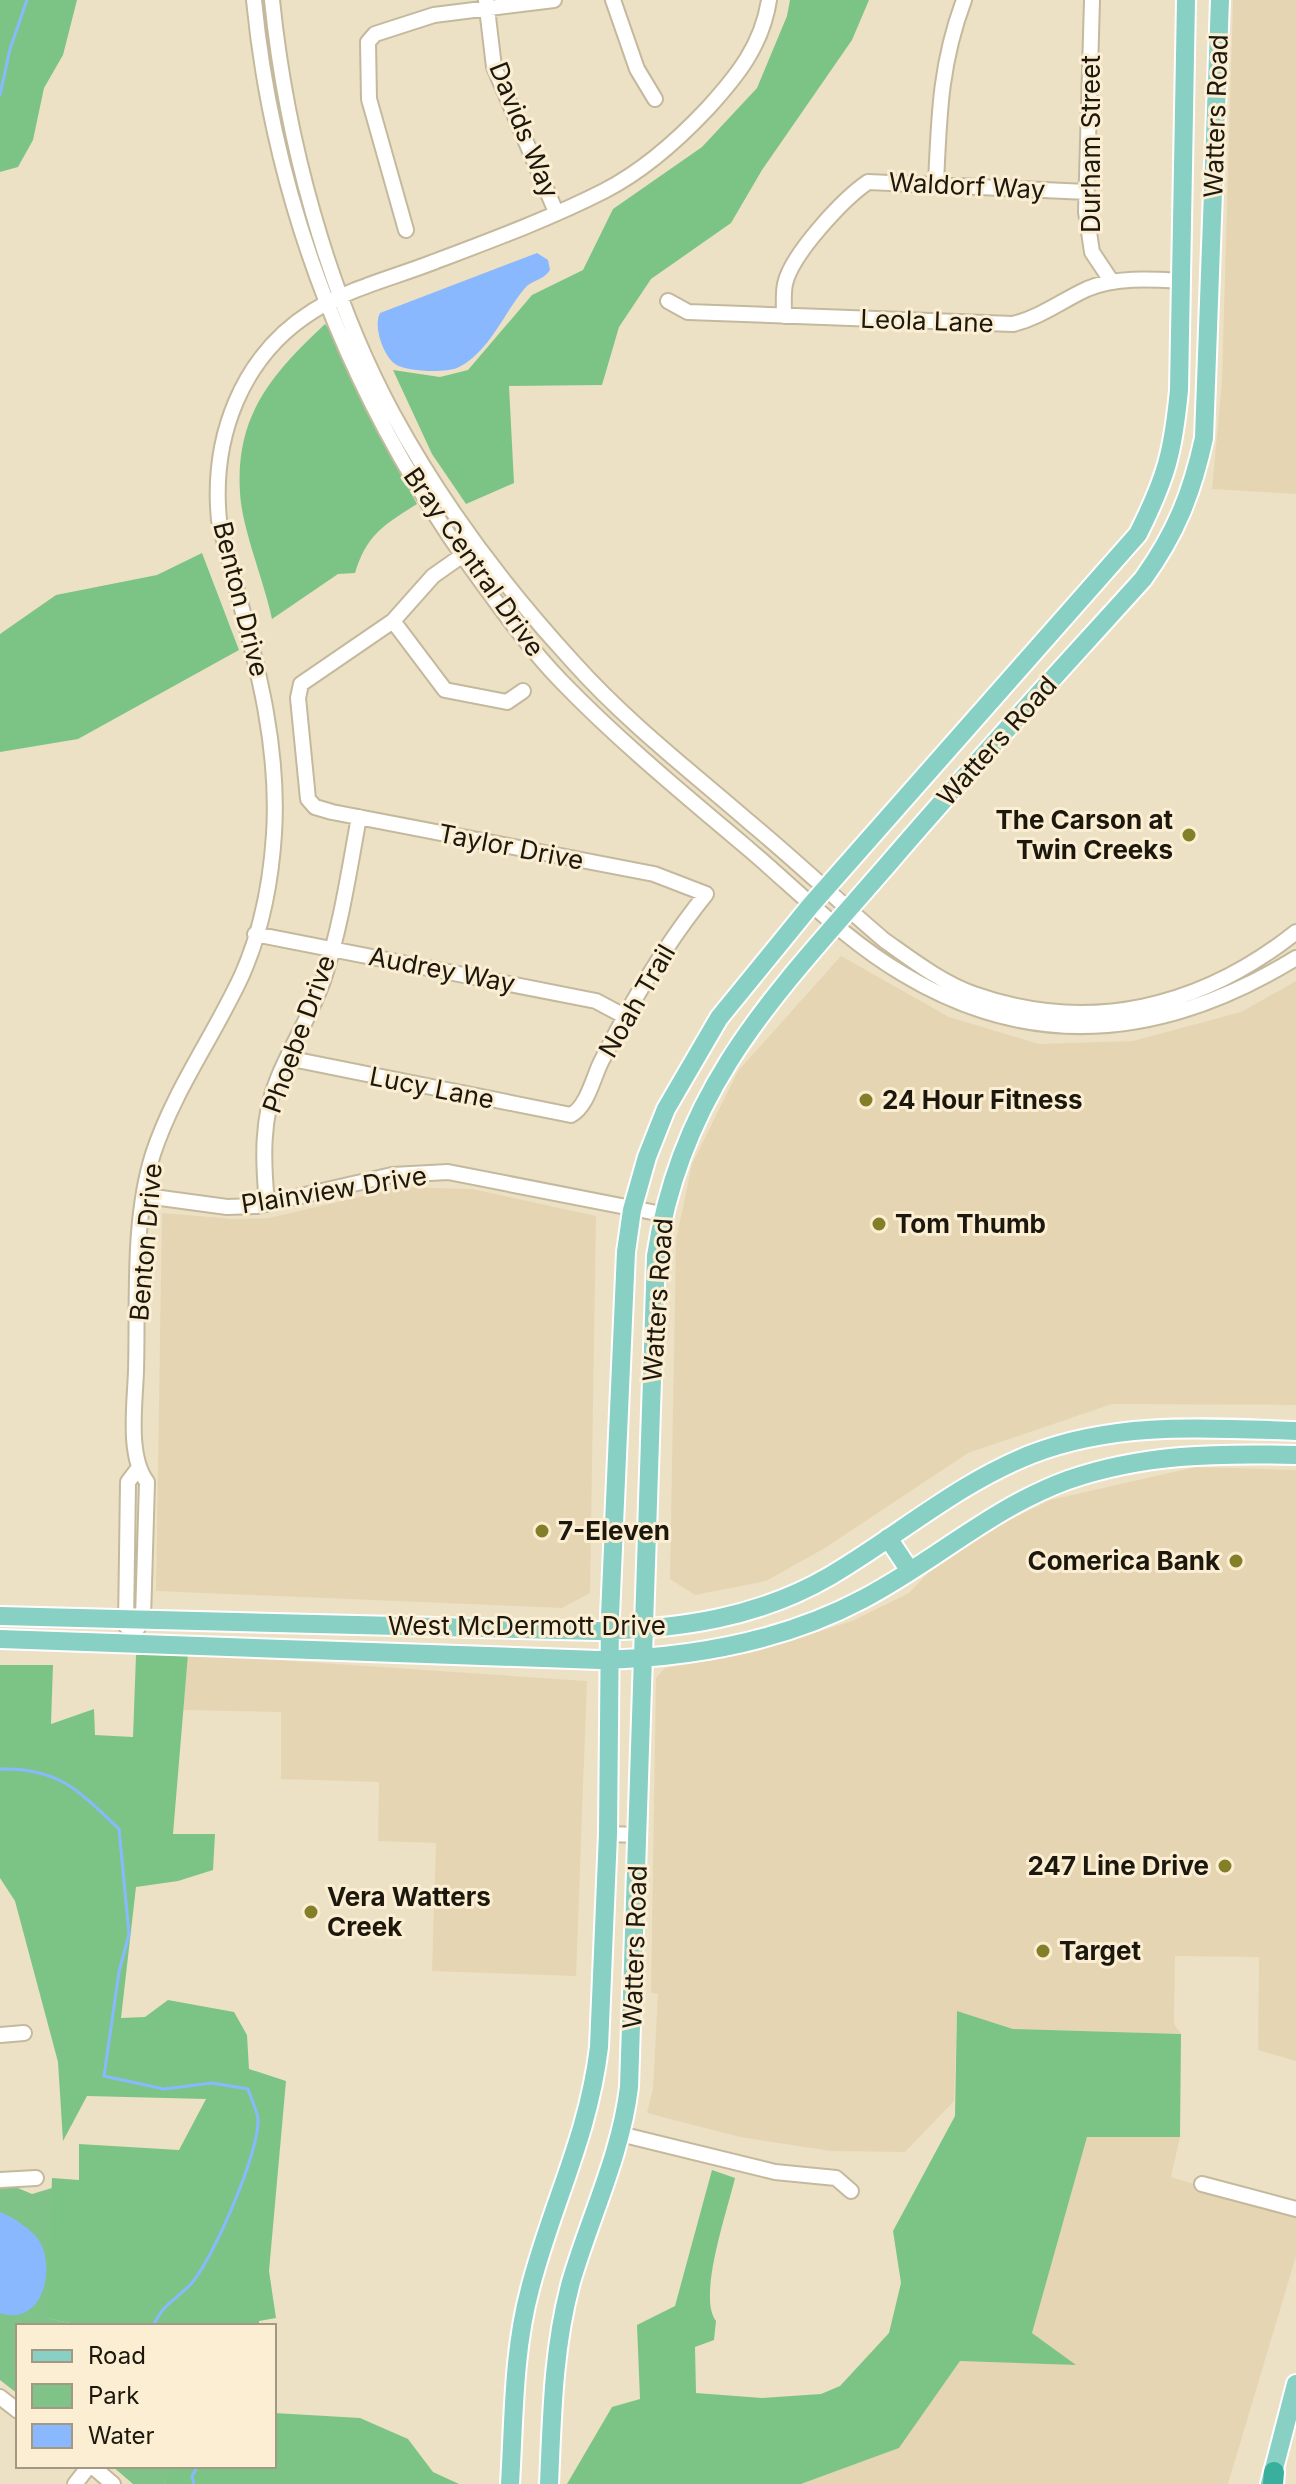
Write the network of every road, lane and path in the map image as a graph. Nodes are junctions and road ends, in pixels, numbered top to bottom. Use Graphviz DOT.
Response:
graph roads {
  1 [pos="254,0"];
  2 [pos="272,0"];
  3 [pos="554,0"];
  4 [pos="613,0"];
  5 [pos="769,0"];
  6 [pos="964,0"];
  7 [pos="1092,0"];
  8 [pos="1186,0"];
  9 [pos="1220,0"];
  10 [pos="487,4"];
  11 [pos="655,99"];
  12 [pos="936,184"];
  13 [pos="1087,192"];
  14 [pos="556,212"];
  15 [pos="406,230"];
  16 [pos="1180,281"];
  17 [pos="1211,281"];
  18 [pos="1112,282"];
  19 [pos="342,298"];
  20 [pos="668,301"];
  21 [pos="325,305"];
  22 [pos="784,316"];
  23 [pos="479,546"];
  24 [pos="462,555"];
  25 [pos="393,621"];
  26 [pos="523,691"];
  27 [pos="359,817"];
  28 [pos="825,890"];
  29 [pos="706,894"];
  30 [pos="811,905"];
  31 [pos="849,909"];
  32 [pos="836,925"];
  33 [pos="1296,932"];
  34 [pos="255,934"];
  35 [pos="332,948"];
  36 [pos="1296,951"];
  37 [pos="1296,958"];
  38 [pos="1277,970"];
  39 [pos="942,995"];
  40 [pos="1005,1002"];
  41 [pos="626,1017"];
  42 [pos="287,1058"];
  43 [pos="577,1112"];
  44 [pos="146,1196"];
  45 [pos="267,1204"];
  46 [pos="632,1210"];
  47 [pos="662,1214"];
  48 [pos="1176,1427"];
  49 [pos="1296,1431"];
  50 [pos="1296,1455"];
  51 [pos="1176,1456"];
  52 [pos="888,1538"];
  53 [pos="910,1571"];
  54 [pos="0,1616"];
  55 [pos="134,1619"];
  56 [pos="397,1627"];
  57 [pos="644,1630"];
  58 [pos="610,1631"];
  59 [pos="0,1639"];
  60 [pos="129,1642"];
  61 [pos="395,1655"];
  62 [pos="644,1659"];
  63 [pos="610,1660"];
  64 [pos="608,1834"];
  65 [pos="638,1835"];
  66 [pos="24,2033"];
  67 [pos="0,2035"];
  68 [pos="620,2134"];
  69 [pos="36,2178"];
  70 [pos="0,2180"];
  71 [pos="1202,2184"];
  72 [pos="851,2191"];
  73 [pos="1296,2209"];
  74 [pos="1296,2384"];
  75 [pos="0,2397"];
  76 [pos="16,2409"];
  77 [pos="88,2468"];
  78 [pos="93,2468"];
  79 [pos="1272,2480"];
  80 [pos="75,2484"];
  81 [pos="113,2484"];
  82 [pos="510,2484"];
  83 [pos="549,2484"];
  1 -- 21 [label="street, Bray Central Drive"];
  2 -- 19 [label="street, Bray Central Drive"];
  3 -- 10 [label="street"];
  4 -- 11 [label="street"];
  5 -- 14 [label="street, Benton Drive"];
  6 -- 12 [label="street"];
  7 -- 13 [label="street, Durham Street"];
  8 -- 16 [label="main road, Watters Road"];
  9 -- 17 [label="main road, Watters Road"];
  10 -- 14 [label="street, Davids Way"];
  10 -- 15 [label="street"];
  12 -- 13 [label="street, Waldorf Way"];
  12 -- 22 [label="street, Waldorf Way"];
  13 -- 18 [label="street, Durham Street"];
  14 -- 19 [label="street, Benton Drive"];
  16 -- 17 [label="main road"];
  16 -- 18 [label="street, Leola Lane"];
  16 -- 28 [label="main road, Watters Road"];
  17 -- 31 [label="main road, Watters Road"];
  18 -- 22 [label="street, Leola Lane"];
  19 -- 21 [label="street, Benton Drive"];
  19 -- 23 [label="street, Bray Central Drive"];
  20 -- 22 [label="street, Leola Lane"];
  21 -- 24 [label="street, Bray Central Drive"];
  21 -- 34 [label="street, Benton Drive"];
  23 -- 24 [label="street"];
  23 -- 28 [label="street, Bray Central Drive"];
  24 -- 25 [label="street"];
  24 -- 30 [label="street, Bray Central Drive"];
  25 -- 26 [label="street"];
  25 -- 27 [label="street, Taylor Drive"];
  27 -- 29 [label="street, Taylor Drive"];
  27 -- 35 [label="street, Phoebe Drive"];
  28 -- 30 [label="main road, Watters Road"];
  28 -- 31 [label="street, Bray Central Drive"];
  29 -- 41 [label="street, Noah Trail"];
  30 -- 32 [label="street, Bray Central Drive"];
  30 -- 46 [label="main road, Watters Road"];
  31 -- 32 [label="main road, Watters Road"];
  31 -- 40 [label="street, Bray Central Drive"];
  32 -- 39 [label="street, Bray Central Drive"];
  32 -- 47 [label="main road, Watters Road"];
  33 -- 40 [label="street"];
  34 -- 35 [label="street, Audrey Way"];
  34 -- 44 [label="street, Benton Drive"];
  35 -- 41 [label="street, Audrey Way"];
  35 -- 42 [label="street, Phoebe Drive"];
  36 -- 38 [label="street"];
  37 -- 38 [label="street"];
  38 -- 39 [label="street"];
  39 -- 40 [label="street"];
  41 -- 43 [label="street, Noah Trail"];
  42 -- 43 [label="street, Lucy Lane"];
  42 -- 45 [label="street, Phoebe Drive"];
  44 -- 45 [label="street, Plainview Drive"];
  44 -- 55 [label="street, Benton Drive"];
  45 -- 46 [label="street, Plainview Drive"];
  46 -- 47 [label="street, Plainview Drive"];
  46 -- 58 [label="main road, Watters Road"];
  47 -- 57 [label="main road, Watters Road"];
  48 -- 49 [label="main road, West McDermott Drive"];
  48 -- 51 [label="main road"];
  48 -- 52 [label="main road, West McDermott Drive"];
  50 -- 51 [label="main road, West McDermott Drive"];
  51 -- 53 [label="main road, West McDermott Drive"];
  52 -- 53 [label="main road"];
  52 -- 57 [label="main road, West McDermott Drive"];
  53 -- 62 [label="main road, West McDermott Drive"];
  54 -- 55 [label="main road, West McDermott Drive"];
  55 -- 56 [label="main road, West McDermott Drive"];
  55 -- 60 [label="street, Benton Drive"];
  56 -- 58 [label="main road, West McDermott Drive"];
  56 -- 61 [label="main road"];
  57 -- 58 [label="main road, West McDermott Drive"];
  57 -- 62 [label="main road, Watters Road"];
  58 -- 63 [label="main road, Watters Road"];
  59 -- 60 [label="main road, West McDermott Drive"];
  60 -- 61 [label="main road, West McDermott Drive"];
  61 -- 63 [label="main road, West McDermott Drive"];
  62 -- 63 [label="main road, West McDermott Drive"];
  62 -- 65 [label="main road, Watters Road"];
  63 -- 64 [label="main road, Watters Road"];
  64 -- 65 [label="street"];
  64 -- 82 [label="main road, Watters Road"];
  65 -- 68 [label="main road, Watters Road"];
  66 -- 67 [label="street"];
  68 -- 72 [label="street"];
  68 -- 83 [label="main road, Watters Road"];
  69 -- 70 [label="street"];
  71 -- 73 [label="street"];
  74 -- 79 [label="main road"];
  75 -- 76 [label="street"];
  77 -- 80 [label="street"];
  78 -- 81 [label="street"];
}
